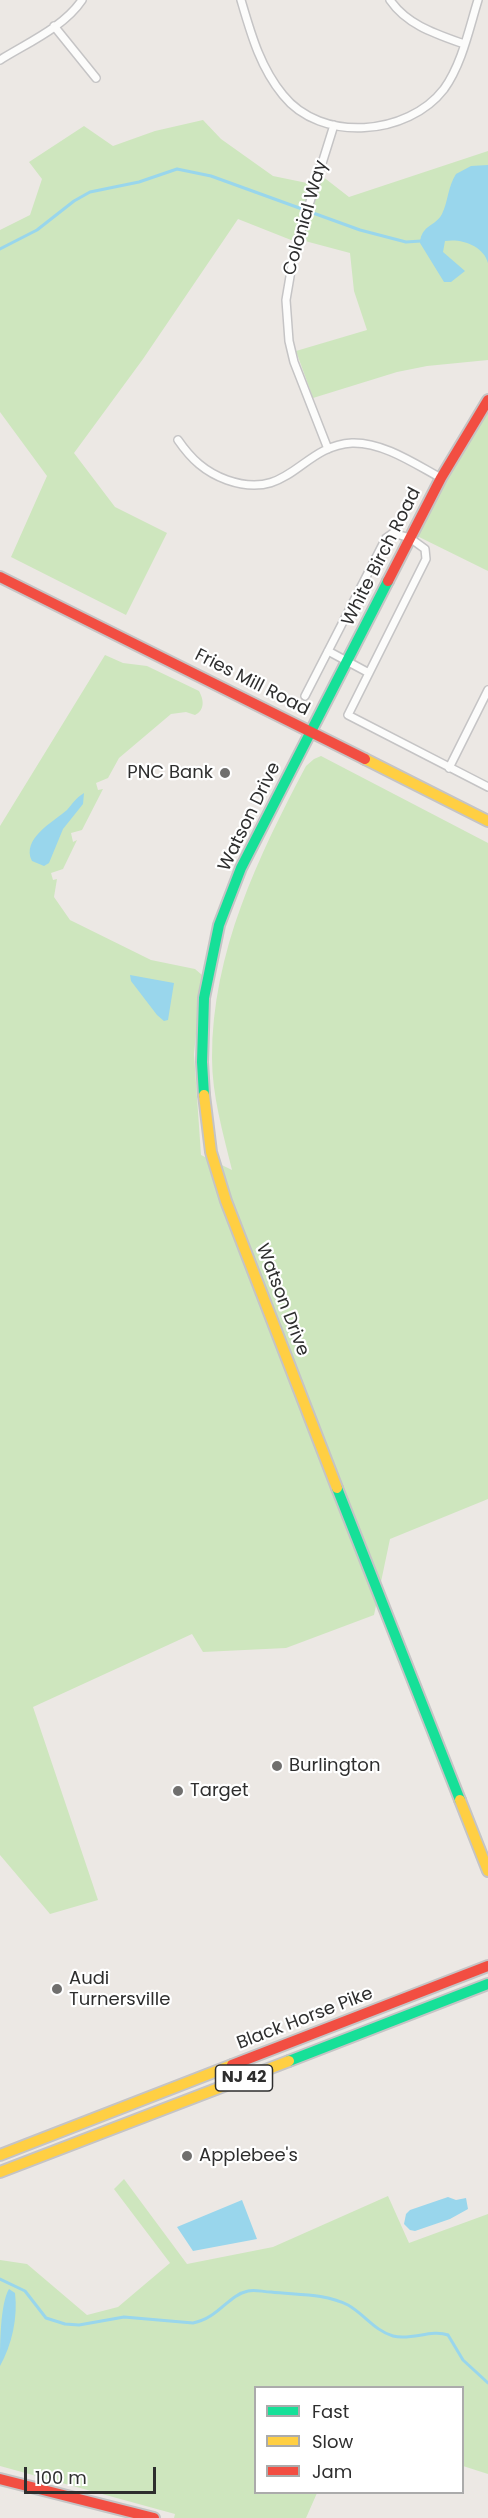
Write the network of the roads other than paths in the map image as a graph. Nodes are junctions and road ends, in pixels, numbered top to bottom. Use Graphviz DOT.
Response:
graph roads {
  1 [pos="82,0"];
  2 [pos="241,0"];
  3 [pos="390,0"];
  4 [pos="478,0"];
  5 [pos="54,26"];
  6 [pos="464,44"];
  7 [pos="0,60"];
  8 [pos="96,78"];
  9 [pos="334,125"];
  10 [pos="488,400"];
  11 [pos="178,440"];
  12 [pos="328,449"];
  13 [pos="441,478"];
  14 [pos="410,538"];
  15 [pos="0,577"];
  16 [pos="327,651"];
  17 [pos="347,662"];
  18 [pos="369,673"];
  19 [pos="488,690"];
  20 [pos="305,696"];
  21 [pos="311,731"];
  22 [pos="449,768"];
  23 [pos="488,787"];
  24 [pos="488,821"];
  25 [pos="488,1871"];
  26 [pos="488,1966"];
  27 [pos="488,1984"];
  28 [pos="173,2086"];
  29 [pos="128,2122"];
  30 [pos="0,2155"];
  31 [pos="0,2172"];
  32 [pos="0,2479"];
  33 [pos="154,2518"];
  1 -- 5 [label="street"];
  2 -- 9 [label="street"];
  3 -- 6 [label="street"];
  4 -- 6 [label="street"];
  5 -- 7 [label="street"];
  5 -- 8 [label="street"];
  6 -- 9 [label="street"];
  9 -- 12 [label="street, Colonial Way"];
  10 -- 13 [label="main road, White Birch Road"];
  11 -- 12 [label="street"];
  12 -- 13 [label="street"];
  13 -- 14 [label="main road, White Birch Road"];
  14 -- 16 [label="street"];
  14 -- 17 [label="main road, White Birch Road"];
  14 -- 18 [label="street"];
  15 -- 21 [label="main road, Fries Mill Road"];
  16 -- 17 [label="street"];
  16 -- 20 [label="street"];
  17 -- 18 [label="street"];
  17 -- 21 [label="main road, White Birch Road"];
  18 -- 22 [label="street"];
  19 -- 22 [label="street"];
  21 -- 24 [label="main road, Fries Mill Road"];
  21 -- 25 [label="main road, Watson Drive"];
  22 -- 23 [label="street"];
  26 -- 28 [label="main road, Black Horse Pike / NJ 42"];
  27 -- 29 [label="main road, Black Horse Pike / NJ 42"];
  28 -- 29 [label="main road"];
  28 -- 30 [label="main road, Black Horse Pike / NJ 42"];
  29 -- 31 [label="main road, Black Horse Pike / NJ 42"];
  32 -- 33 [label="main road"];
}
